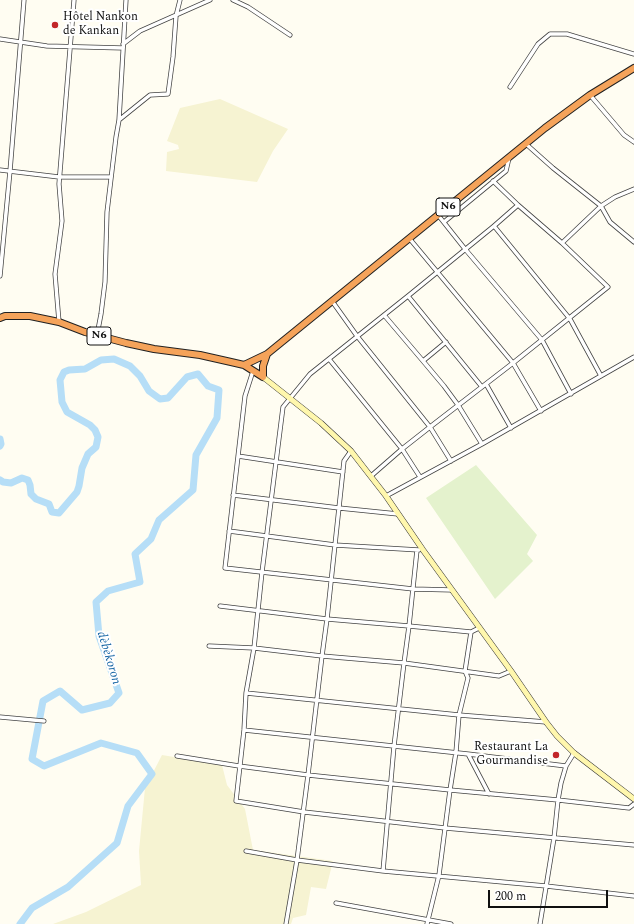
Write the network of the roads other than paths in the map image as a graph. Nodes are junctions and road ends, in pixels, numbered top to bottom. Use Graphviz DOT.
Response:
graph roads {
  1 [pos="24,0"];
  2 [pos="74,0"];
  3 [pos="126,0"];
  4 [pos="180,0"];
  5 [pos="210,0"];
  6 [pos="233,0"];
  7 [pos="176,16"];
  8 [pos="290,35"];
  9 [pos="0,39"];
  10 [pos="21,42"];
  11 [pos="71,46"];
  12 [pos="123,46"];
  13 [pos="634,54"];
  14 [pos="634,68"];
  15 [pos="510,87"];
  16 [pos="590,95"];
  17 [pos="119,120"];
  18 [pos="634,142"];
  19 [pos="526,144"];
  20 [pos="509,157"];
  21 [pos="0,170"];
  22 [pos="10,171"];
  23 [pos="59,176"];
  24 [pos="111,177"];
  25 [pos="493,182"];
  26 [pos="634,189"];
  27 [pos="518,206"];
  28 [pos="601,206"];
  29 [pos="438,215"];
  30 [pos="444,222"];
  31 [pos="494,226"];
  32 [pos="409,238"];
  33 [pos="634,242"];
  34 [pos="562,243"];
  35 [pos="465,249"];
  36 [pos="437,272"];
  37 [pos="0,276"];
  38 [pos="408,296"];
  39 [pos="332,301"];
  40 [pos="384,315"];
  41 [pos="0,318"];
  42 [pos="570,319"];
  43 [pos="59,322"];
  44 [pos="97,336"];
  45 [pos="357,336"];
  46 [pos="542,340"];
  47 [pos="446,342"];
  48 [pos="266,354"];
  49 [pos="634,357"];
  50 [pos="329,359"];
  51 [pos="423,361"];
  52 [pos="513,363"];
  53 [pos="244,365"];
  54 [pos="253,371"];
  55 [pos="601,376"];
  56 [pos="263,377"];
  57 [pos="486,384"];
  58 [pos="482,386"];
  59 [pos="571,394"];
  60 [pos="290,398"];
  61 [pos="458,405"];
  62 [pos="541,411"];
  63 [pos="430,426"];
  64 [pos="511,428"];
  65 [pos="482,444"];
  66 [pos="402,449"];
  67 [pos="351,451"];
  68 [pos="238,456"];
  69 [pos="451,461"];
  70 [pos="276,463"];
  71 [pos="343,472"];
  72 [pos="371,476"];
  73 [pos="420,477"];
  74 [pos="233,495"];
  75 [pos="386,496"];
  76 [pos="271,500"];
  77 [pos="339,508"];
  78 [pos="398,514"];
  79 [pos="229,530"];
  80 [pos="267,536"];
  81 [pos="335,545"];
  82 [pos="420,550"];
  83 [pos="262,572"];
  84 [pos="331,580"];
  85 [pos="414,589"];
  86 [pos="452,590"];
  87 [pos="220,606"];
  88 [pos="259,611"];
  89 [pos="327,619"];
  90 [pos="409,626"];
  91 [pos="479,628"];
  92 [pos="471,632"];
  93 [pos="209,646"];
  94 [pos="254,648"];
  95 [pos="322,656"];
  96 [pos="404,663"];
  97 [pos="465,671"];
  98 [pos="511,671"];
  99 [pos="246,693"];
  100 [pos="317,700"];
  101 [pos="399,708"];
  102 [pos="459,715"];
  103 [pos="0,717"];
  104 [pos="44,721"];
  105 [pos="546,722"];
  106 [pos="244,730"];
  107 [pos="313,737"];
  108 [pos="394,746"];
  109 [pos="456,752"];
  110 [pos="574,753"];
  111 [pos="468,754"];
  112 [pos="177,756"];
  113 [pos="239,766"];
  114 [pos="566,766"];
  115 [pos="308,775"];
  116 [pos="391,783"];
  117 [pos="450,790"];
  118 [pos="489,794"];
  119 [pos="634,799"];
  120 [pos="558,800"];
  121 [pos="634,804"];
  122 [pos="304,812"];
  123 [pos="388,821"];
  124 [pos="445,828"];
  125 [pos="554,838"];
  126 [pos="634,845"];
  127 [pos="246,851"];
  128 [pos="298,860"];
  129 [pos="383,871"];
  130 [pos="439,876"];
  131 [pos="546,886"];
  132 [pos="634,896"];
  133 [pos="336,903"];
  134 [pos="427,922"];
  135 [pos="286,924"];
  136 [pos="451,924"];
  137 [pos="540,924"];
  1 -- 10 [label="street"];
  2 -- 11 [label="street"];
  3 -- 12 [label="street"];
  4 -- 7 [label="street"];
  5 -- 7 [label="street"];
  6 -- 8 [label="street"];
  7 -- 12 [label="street"];
  7 -- 17 [label="street"];
  9 -- 10 [label="street"];
  10 -- 11 [label="street"];
  10 -- 22 [label="street"];
  11 -- 12 [label="street"];
  11 -- 23 [label="street"];
  12 -- 17 [label="street"];
  13 -- 15 [label="street"];
  14 -- 16 [label="highway, N6"];
  16 -- 18 [label="street"];
  16 -- 19 [label="highway, N6"];
  17 -- 24 [label="street"];
  19 -- 20 [label="highway, N6"];
  19 -- 28 [label="street"];
  20 -- 25 [label="street"];
  20 -- 29 [label="highway, N6"];
  21 -- 22 [label="street"];
  22 -- 23 [label="street"];
  22 -- 37 [label="street"];
  23 -- 24 [label="street"];
  23 -- 43 [label="street"];
  24 -- 44 [label="street"];
  25 -- 27 [label="street"];
  25 -- 30 [label="street"];
  26 -- 28 [label="street"];
  27 -- 31 [label="street"];
  27 -- 34 [label="street"];
  28 -- 33 [label="street"];
  28 -- 34 [label="street"];
  29 -- 30 [label="street"];
  29 -- 32 [label="highway, N6"];
  30 -- 35 [label="street"];
  31 -- 35 [label="street"];
  31 -- 42 [label="street"];
  32 -- 36 [label="street"];
  32 -- 39 [label="highway, N6"];
  34 -- 42 [label="street"];
  35 -- 36 [label="street"];
  35 -- 46 [label="street"];
  36 -- 38 [label="street"];
  36 -- 52 [label="street"];
  38 -- 40 [label="street"];
  38 -- 47 [label="street"];
  39 -- 45 [label="street"];
  39 -- 48 [label="highway, N6"];
  40 -- 45 [label="street"];
  40 -- 51 [label="street"];
  41 -- 43 [label="highway, N6"];
  42 -- 46 [label="street"];
  42 -- 55 [label="street"];
  43 -- 44 [label="highway, N6"];
  44 -- 53 [label="highway, N6"];
  45 -- 50 [label="street"];
  45 -- 63 [label="street"];
  46 -- 52 [label="street"];
  46 -- 59 [label="street"];
  47 -- 51 [label="street"];
  47 -- 58 [label="street"];
  48 -- 53 [label="highway, N6"];
  48 -- 56 [label="highway"];
  49 -- 55 [label="street"];
  50 -- 60 [label="street"];
  50 -- 66 [label="street"];
  51 -- 61 [label="street"];
  52 -- 57 [label="street"];
  52 -- 62 [label="street"];
  53 -- 54 [label="highway, N6"];
  54 -- 56 [label="highway, N6"];
  54 -- 68 [label="street"];
  55 -- 59 [label="street"];
  56 -- 60 [label="main road"];
  57 -- 58 [label="street"];
  57 -- 64 [label="street"];
  58 -- 61 [label="street"];
  59 -- 62 [label="street"];
  60 -- 67 [label="main road"];
  60 -- 70 [label="street"];
  61 -- 63 [label="street"];
  61 -- 65 [label="street"];
  62 -- 64 [label="street"];
  63 -- 66 [label="street"];
  63 -- 69 [label="street"];
  64 -- 65 [label="street"];
  65 -- 69 [label="street"];
  66 -- 72 [label="street"];
  66 -- 73 [label="street"];
  67 -- 71 [label="street"];
  67 -- 72 [label="main road"];
  68 -- 70 [label="street"];
  68 -- 74 [label="street"];
  69 -- 73 [label="street"];
  70 -- 71 [label="street"];
  70 -- 76 [label="street"];
  71 -- 77 [label="street"];
  72 -- 75 [label="main road"];
  73 -- 75 [label="street"];
  74 -- 76 [label="street"];
  74 -- 79 [label="street"];
  75 -- 78 [label="main road"];
  76 -- 77 [label="street"];
  76 -- 80 [label="street"];
  77 -- 78 [label="street"];
  77 -- 81 [label="street"];
  78 -- 82 [label="main road"];
  79 -- 80 [label="street"];
  79 -- 83 [label="street"];
  80 -- 81 [label="street"];
  80 -- 83 [label="street"];
  81 -- 82 [label="street"];
  81 -- 84 [label="street"];
  82 -- 85 [label="street"];
  82 -- 86 [label="main road"];
  83 -- 84 [label="street"];
  83 -- 88 [label="street"];
  84 -- 85 [label="street"];
  84 -- 89 [label="street"];
  85 -- 86 [label="street"];
  85 -- 90 [label="street"];
  86 -- 91 [label="main road"];
  87 -- 88 [label="street"];
  88 -- 89 [label="street"];
  88 -- 94 [label="street"];
  89 -- 90 [label="street"];
  89 -- 95 [label="street"];
  90 -- 92 [label="street"];
  90 -- 96 [label="street"];
  91 -- 92 [label="street"];
  91 -- 98 [label="main road"];
  92 -- 97 [label="street"];
  93 -- 94 [label="street"];
  94 -- 95 [label="street"];
  94 -- 99 [label="street"];
  95 -- 96 [label="street"];
  95 -- 100 [label="street"];
  96 -- 97 [label="street"];
  96 -- 101 [label="street"];
  97 -- 98 [label="street"];
  97 -- 102 [label="street"];
  98 -- 105 [label="main road"];
  99 -- 100 [label="street"];
  99 -- 106 [label="street"];
  100 -- 101 [label="street"];
  100 -- 107 [label="street"];
  101 -- 102 [label="street"];
  101 -- 108 [label="street"];
  102 -- 105 [label="street"];
  102 -- 109 [label="street"];
  103 -- 104 [label="street"];
  105 -- 110 [label="main road"];
  106 -- 107 [label="street"];
  106 -- 113 [label="street"];
  107 -- 108 [label="street"];
  107 -- 115 [label="street"];
  108 -- 109 [label="street"];
  108 -- 116 [label="street"];
  109 -- 111 [label="street"];
  109 -- 117 [label="street"];
  110 -- 114 [label="street"];
  110 -- 119 [label="main road"];
  111 -- 114 [label="street"];
  111 -- 118 [label="street"];
  112 -- 113 [label="street"];
  113 -- 115 [label="street"];
  113 -- 122 [label="street"];
  114 -- 120 [label="street"];
  115 -- 116 [label="street"];
  115 -- 122 [label="street"];
  116 -- 117 [label="street"];
  116 -- 123 [label="street"];
  117 -- 118 [label="street"];
  117 -- 124 [label="street"];
  118 -- 120 [label="street"];
  120 -- 121 [label="street"];
  120 -- 125 [label="street"];
  122 -- 123 [label="street"];
  122 -- 128 [label="street"];
  123 -- 124 [label="street"];
  123 -- 129 [label="street"];
  124 -- 125 [label="street"];
  124 -- 130 [label="street"];
  125 -- 126 [label="street"];
  125 -- 131 [label="street"];
  127 -- 128 [label="street"];
  128 -- 129 [label="street"];
  128 -- 135 [label="street"];
  129 -- 130 [label="street"];
  130 -- 131 [label="street"];
  130 -- 134 [label="street"];
  131 -- 132 [label="street"];
  131 -- 137 [label="street"];
  133 -- 134 [label="street"];
  134 -- 136 [label="street"];
}
